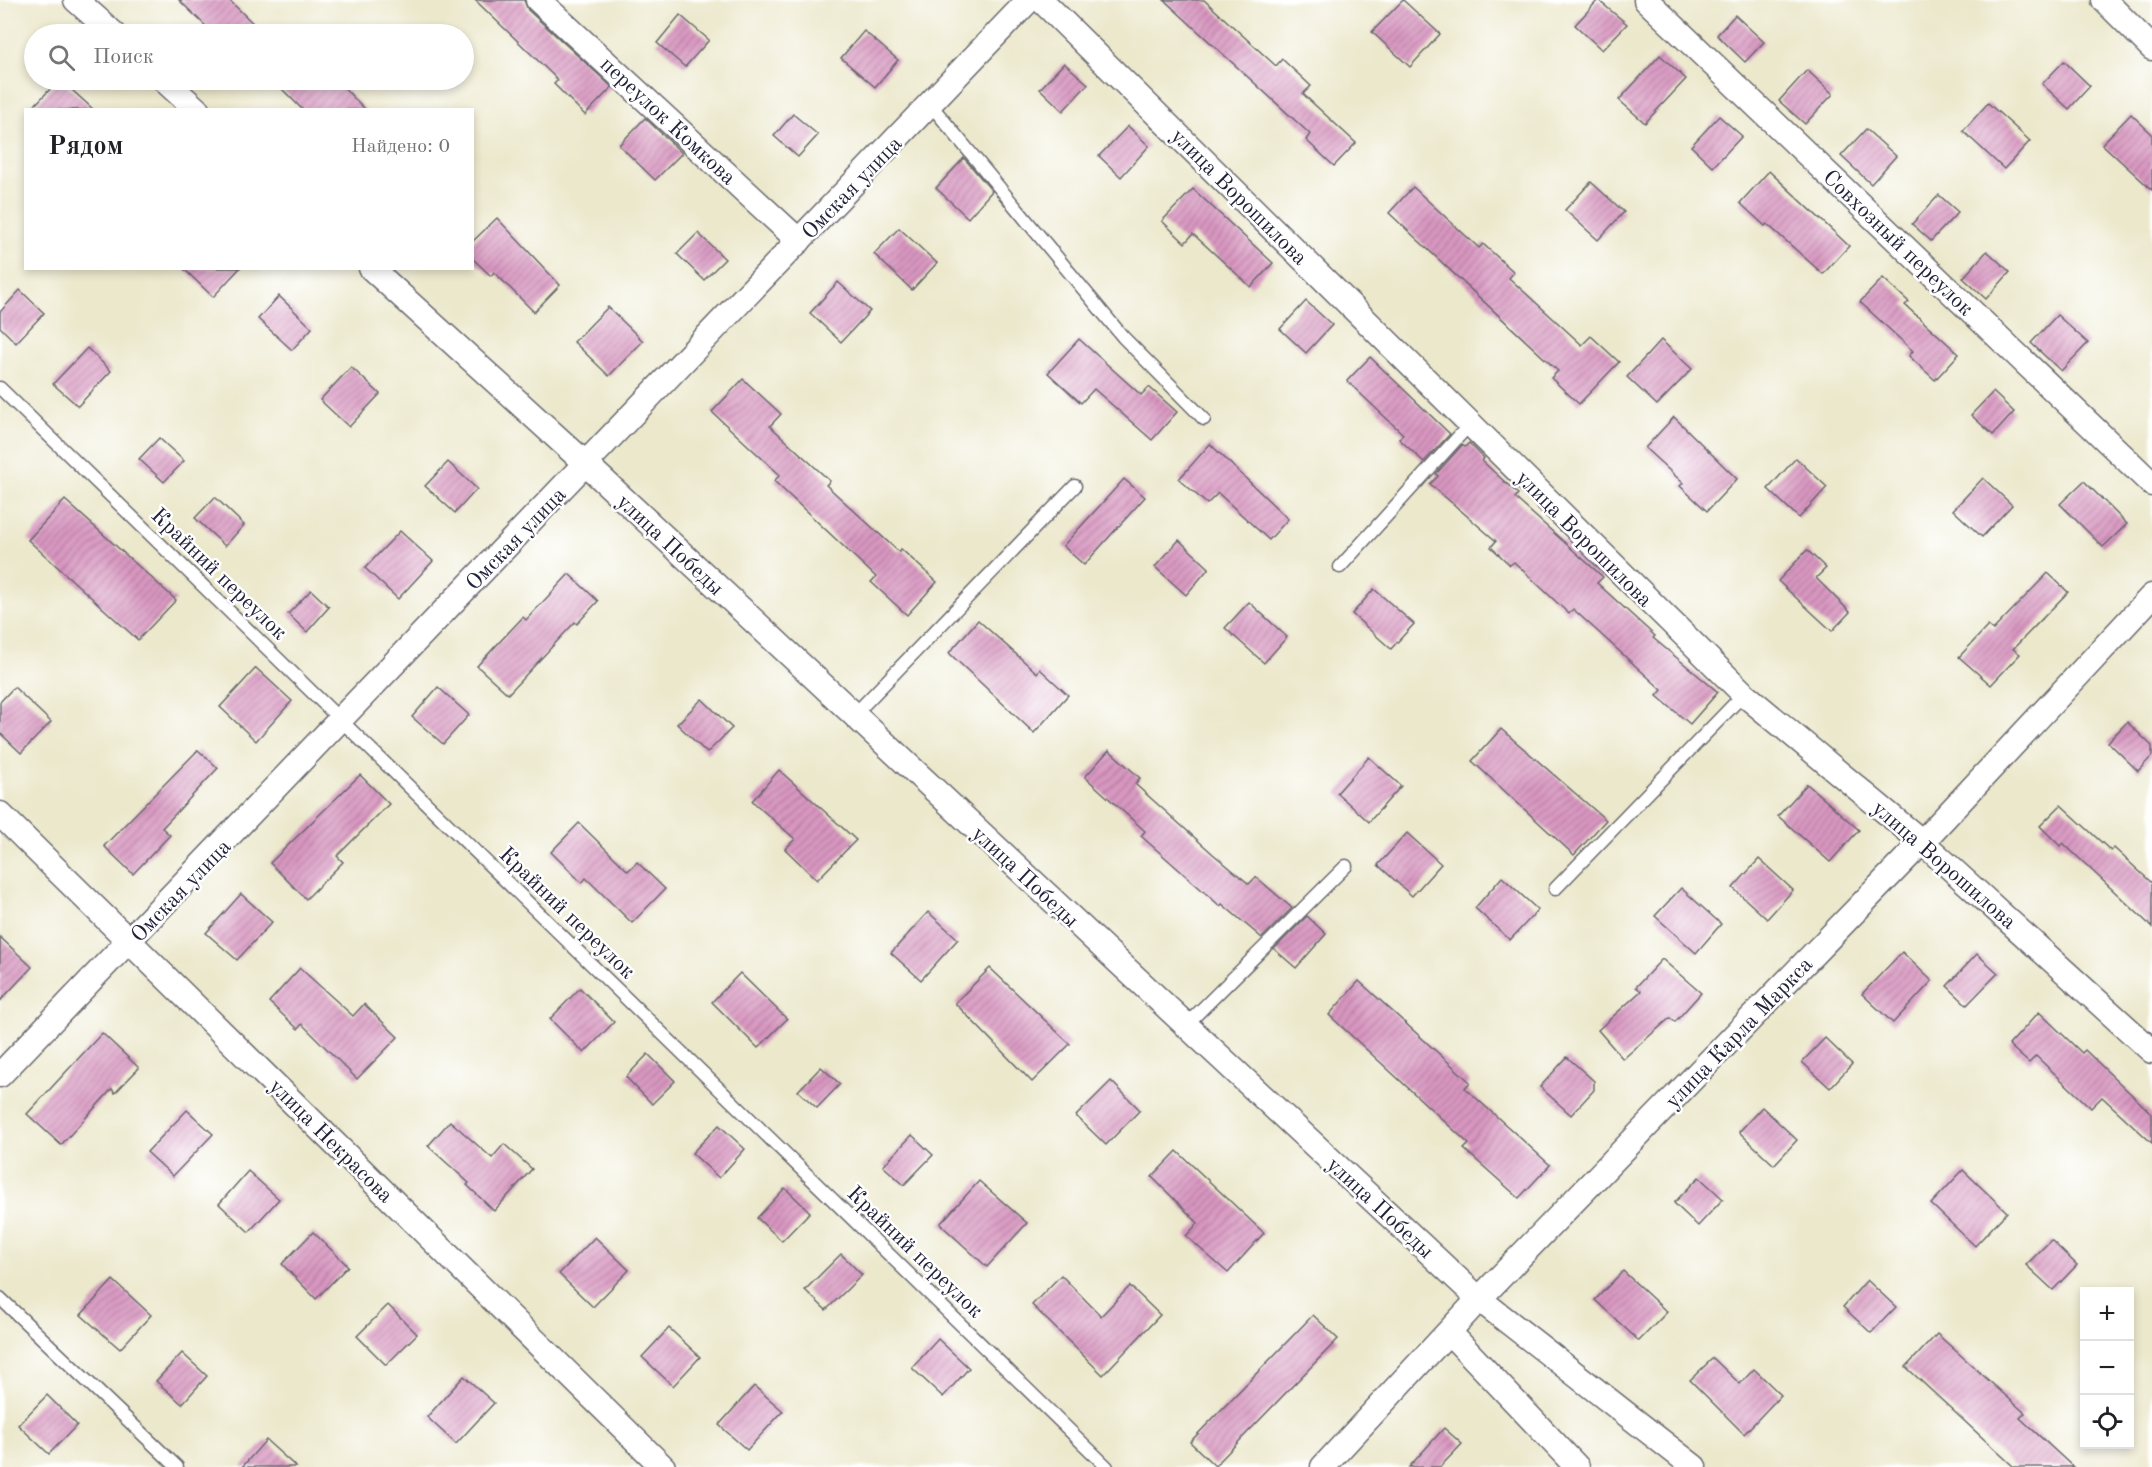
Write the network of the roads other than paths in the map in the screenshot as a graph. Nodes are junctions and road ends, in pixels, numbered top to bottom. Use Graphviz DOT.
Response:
graph roads {
  1 [pos="76,0"];
  2 [pos="538,0"];
  3 [pos="1029,0"];
  4 [pos="1041,0"];
  5 [pos="1646,0"];
  6 [pos="2104,0"];
  7 [pos="103,24"];
  8 [pos="2152,48"];
  9 [pos="175,90"];
  10 [pos="930,104"];
  11 [pos="194,108"];
  12 [pos="799,241"];
  13 [pos="373,270"];
  14 [pos="0,388"];
  15 [pos="1204,419"];
  16 [pos="1470,424"];
  17 [pos="586,464"];
  18 [pos="2152,484"];
  19 [pos="1075,486"];
  20 [pos="1340,567"];
  21 [pos="2152,596"];
  22 [pos="1744,694"];
  23 [pos="854,715"];
  24 [pos="341,720"];
  25 [pos="0,813"];
  26 [pos="1922,842"];
  27 [pos="1346,866"];
  28 [pos="1555,889"];
  29 [pos="130,942"];
  30 [pos="1186,1025"];
  31 [pos="2152,1051"];
  32 [pos="0,1075"];
  33 [pos="0,1298"];
  34 [pos="1479,1299"];
  35 [pos="1450,1334"];
  36 [pos="177,1467"];
  37 [pos="663,1467"];
  38 [pos="1107,1467"];
  39 [pos="1323,1467"];
  40 [pos="1578,1467"];
  41 [pos="1694,1467"];
  1 -- 7 [label="street"];
  2 -- 12 [label="street, переулок Комкова"];
  3 -- 10 [label="street, Омская улица"];
  4 -- 16 [label="street, улица Ворошилова"];
  5 -- 18 [label="street, Совхозный переулок"];
  6 -- 8 [label="street"];
  9 -- 11 [label="street"];
  10 -- 12 [label="street, Омская улица"];
  10 -- 15 [label="lane"];
  12 -- 17 [label="street, Омская улица"];
  13 -- 17 [label="street, улица Победы"];
  14 -- 24 [label="lane, Крайний переулок"];
  16 -- 20 [label="lane"];
  16 -- 22 [label="street, улица Ворошилова"];
  17 -- 23 [label="street, улица Победы"];
  17 -- 24 [label="street, Омская улица"];
  19 -- 23 [label="lane"];
  21 -- 26 [label="street, улица Карла Маркса"];
  22 -- 26 [label="street, улица Ворошилова"];
  22 -- 28 [label="lane"];
  23 -- 30 [label="street, улица Победы"];
  24 -- 29 [label="street, Омская улица"];
  24 -- 38 [label="lane, Крайний переулок"];
  25 -- 29 [label="street, улица Некрасова"];
  26 -- 31 [label="street, улица Ворошилова"];
  26 -- 34 [label="street, улица Карла Маркса"];
  27 -- 30 [label="lane"];
  29 -- 32 [label="street, Омская улица"];
  29 -- 37 [label="street, улица Некрасова"];
  30 -- 34 [label="street, улица Победы"];
  33 -- 36 [label="lane"];
  34 -- 35 [label="street, улица Карла Маркса"];
  34 -- 41 [label="street, улица Победы"];
  35 -- 39 [label="street, улица Карла Маркса"];
  35 -- 40 [label="street"];
}
